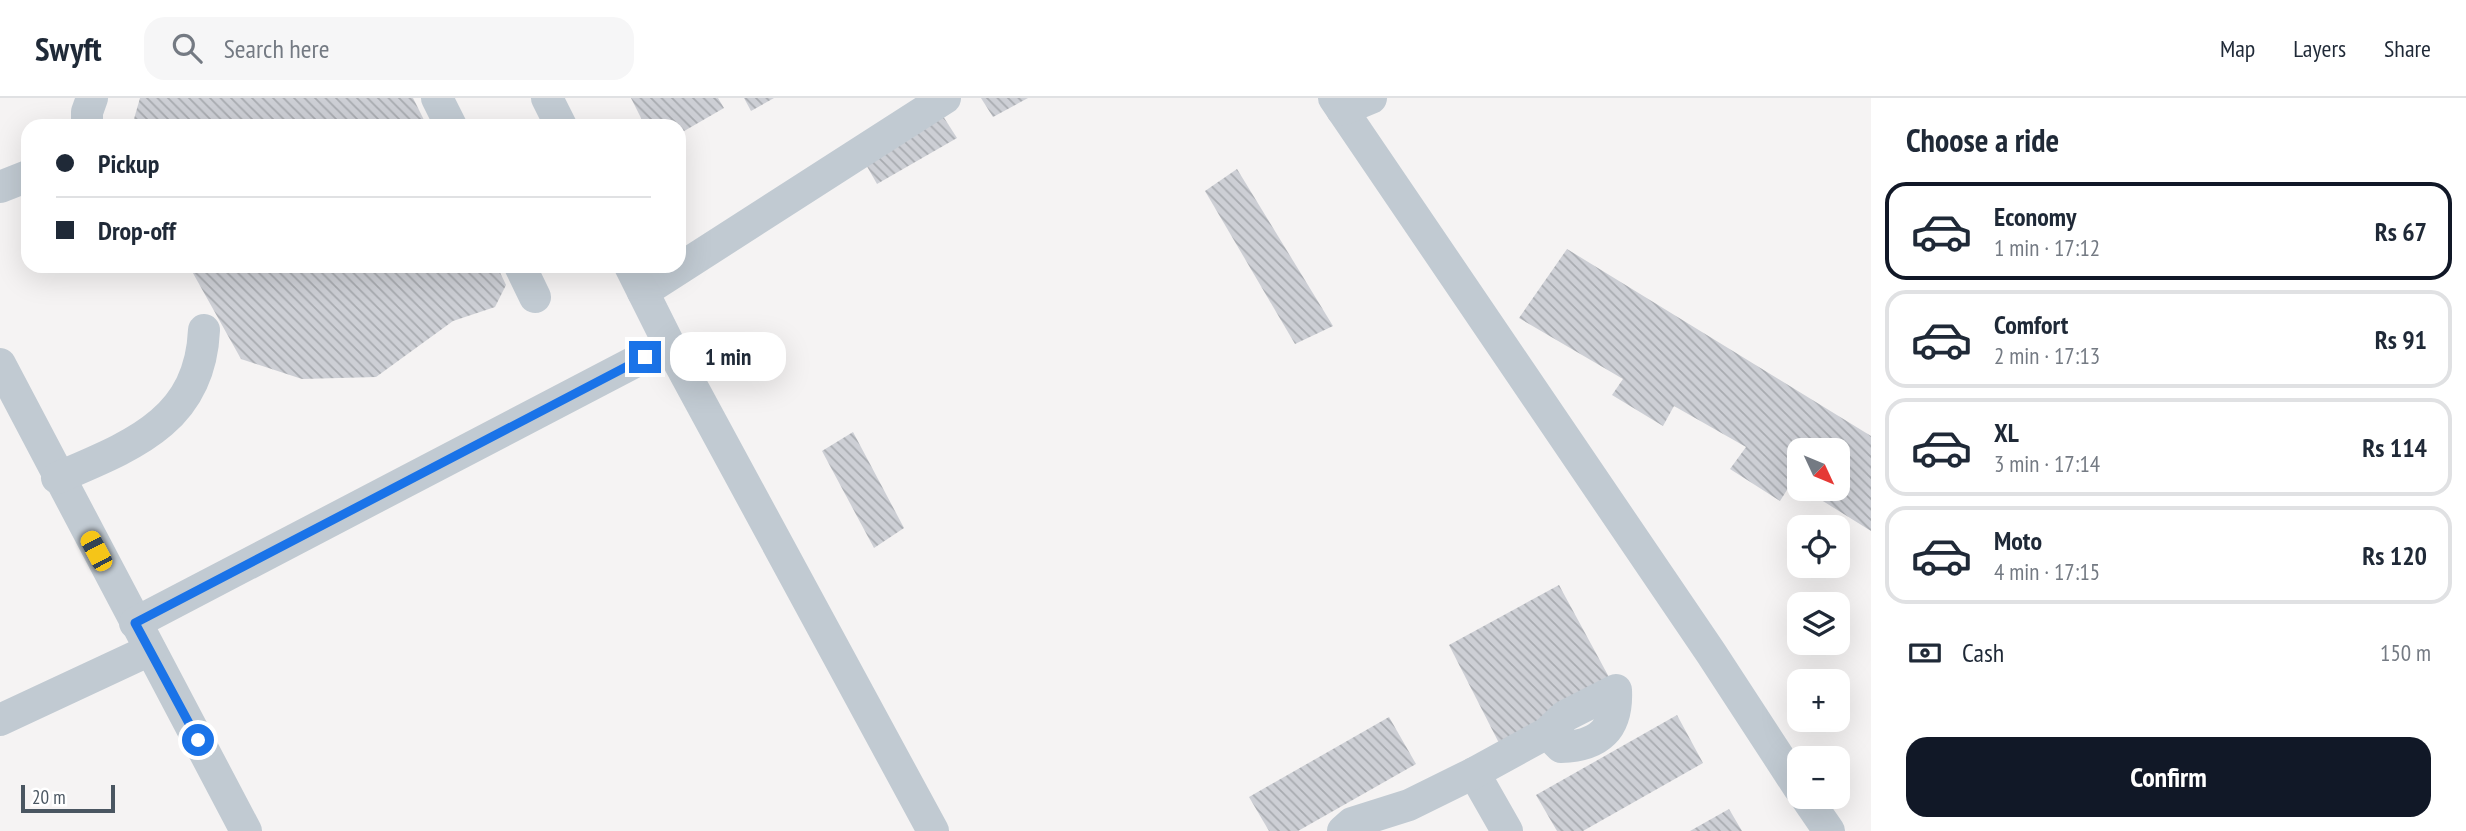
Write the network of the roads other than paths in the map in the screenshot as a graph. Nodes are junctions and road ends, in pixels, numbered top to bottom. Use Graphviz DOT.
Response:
graph roads {
  1 [pos="92,98"];
  2 [pos="437,98"];
  3 [pos="547,98"];
  4 [pos="945,98"];
  5 [pos="1371,98"];
  6 [pos="1338,104"];
  7 [pos="87,119"];
  8 [pos="448,119"];
  9 [pos="558,119"];
  10 [pos="21,179"];
  11 [pos="0,187"];
  12 [pos="686,250"];
  13 [pos="524,273"];
  14 [pos="637,279"];
  15 [pos="536,297"];
  16 [pos="204,330"];
  17 [pos="669,344"];
  18 [pos="0,364"];
  19 [pos="57,478"];
  20 [pos="143,636"];
  21 [pos="0,720"];
  22 [pos="1547,733"];
  23 [pos="1787,770"];
  24 [pos="1474,773"];
  25 [pos="1814,809"];
  26 [pos="1403,818"];
  27 [pos="246,831"];
  28 [pos="933,831"];
  29 [pos="1343,831"];
  30 [pos="1507,831"];
  31 [pos="1829,831"];
  1 -- 7 [label="street"];
  2 -- 8 [label="street"];
  3 -- 9 [label="street"];
  4 -- 12 [label="street"];
  5 -- 6 [label="street"];
  6 -- 23 [label="street"];
  10 -- 11 [label="street"];
  13 -- 15 [label="street"];
  14 -- 17 [label="street"];
  16 -- 19 [label="street"];
  17 -- 20 [label="street"];
  17 -- 28 [label="street"];
  18 -- 19 [label="street"];
  19 -- 20 [label="street"];
  20 -- 21 [label="street"];
  20 -- 27 [label="street"];
  22 -- 24 [label="street"];
  24 -- 26 [label="street"];
  24 -- 30 [label="street"];
  25 -- 31 [label="street"];
  26 -- 29 [label="street"];
}
